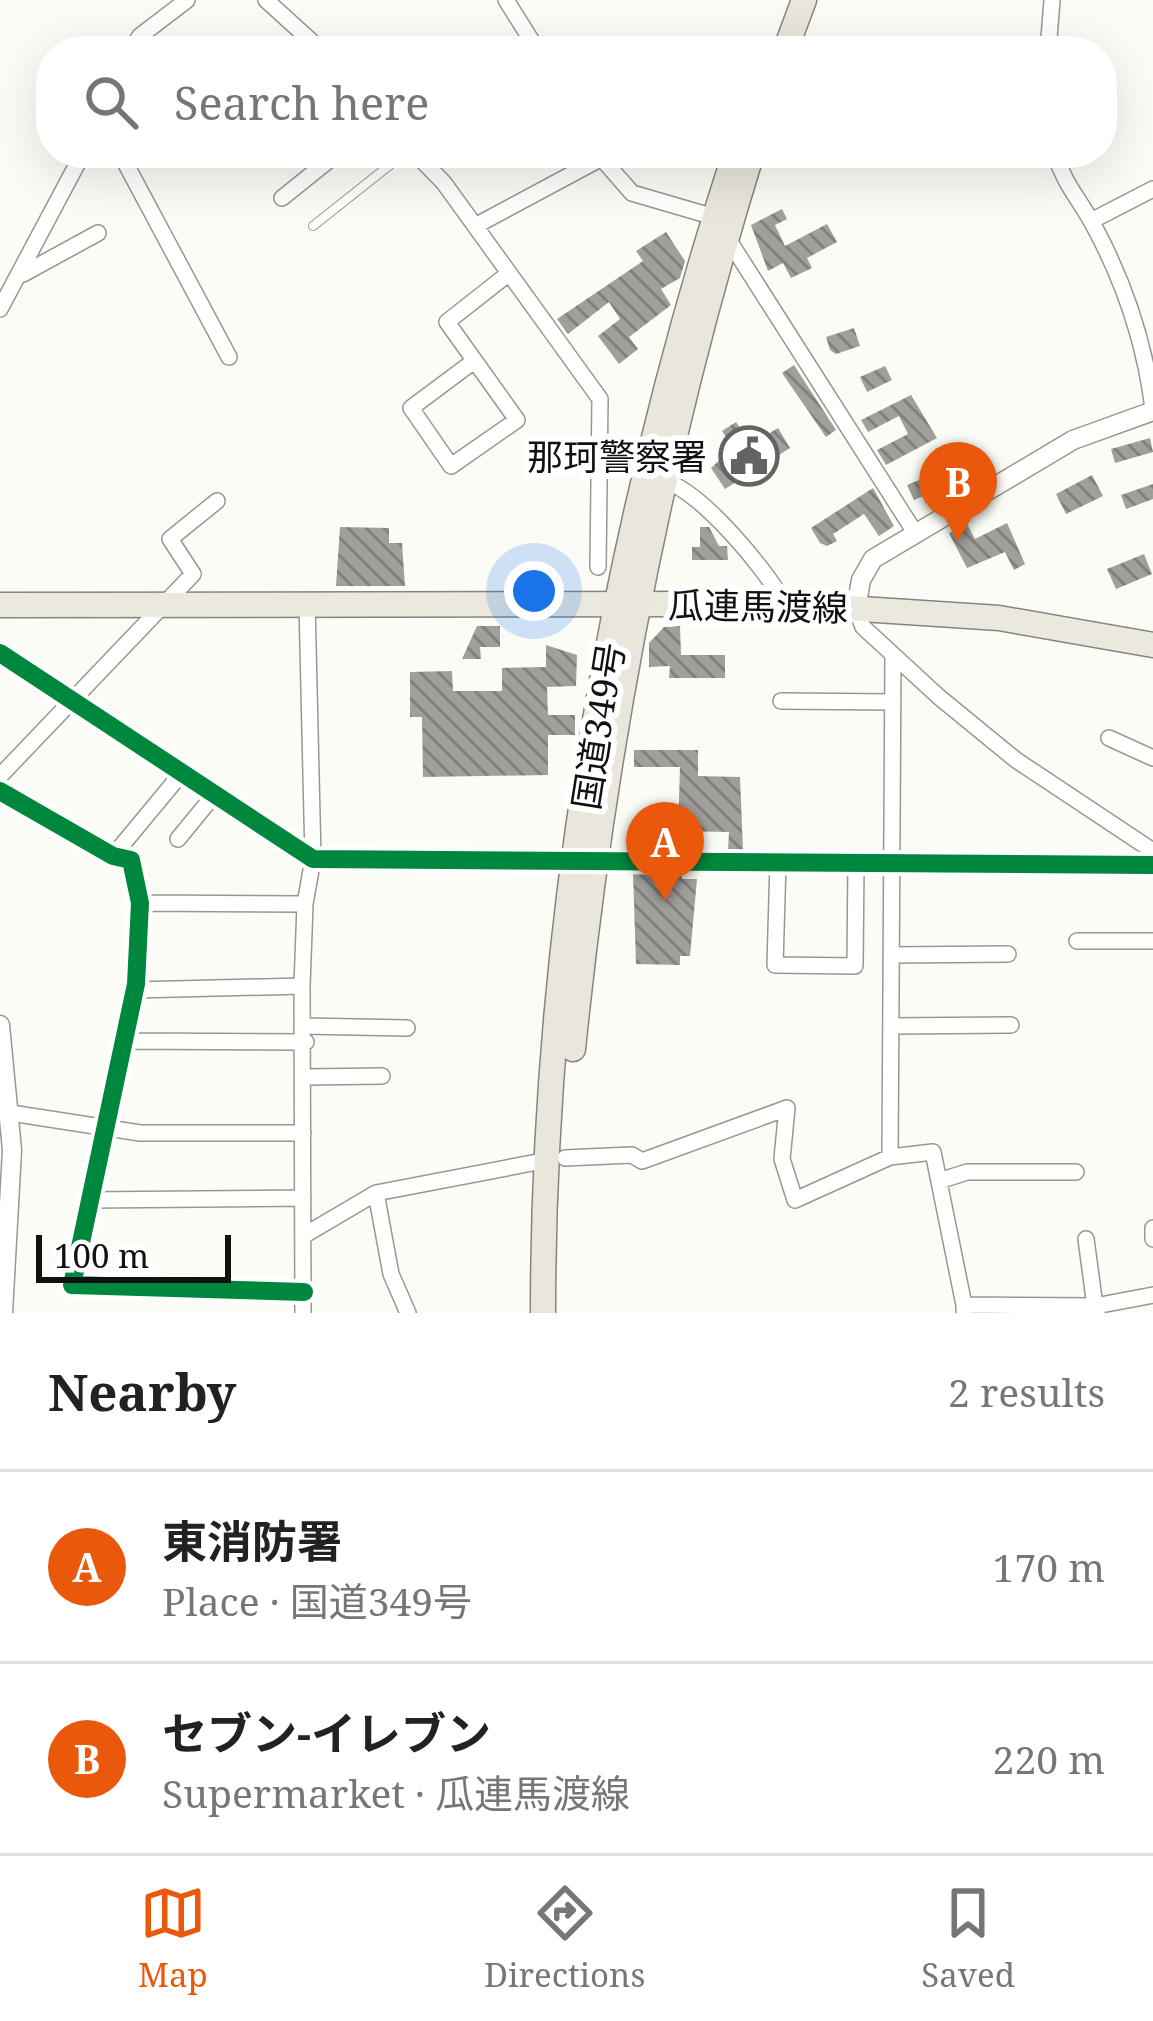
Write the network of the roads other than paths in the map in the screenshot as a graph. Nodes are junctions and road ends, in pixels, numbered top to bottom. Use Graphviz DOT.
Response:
graph roads {
  1 [pos="187,0"];
  2 [pos="266,0"];
  3 [pos="506,0"];
  4 [pos="787,0"];
  5 [pos="804,0"];
  6 [pos="1052,0"];
  7 [pos="140,36"];
  8 [pos="306,36"];
  9 [pos="529,36"];
  10 [pos="774,36"];
  11 [pos="791,36"];
  12 [pos="1049,36"];
  13 [pos="75,168"];
  14 [pos="128,168"];
  15 [pos="319,168"];
  16 [pos="386,168"];
  17 [pos="427,168"];
  18 [pos="578,168"];
  19 [pos="610,168"];
  20 [pos="731,168"];
  21 [pos="746,168"];
  22 [pos="1059,168"];
  23 [pos="1153,189"];
  24 [pos="281,197"];
  25 [pos="1091,221"];
  26 [pos="314,226"];
  27 [pos="475,226"];
  28 [pos="720,227"];
  29 [pos="98,233"];
  30 [pos="508,274"];
  31 [pos="12,279"];
  32 [pos="0,309"];
  33 [pos="229,357"];
  34 [pos="474,361"];
  35 [pos="1153,410"];
  36 [pos="663,480"];
  37 [pos="218,501"];
  38 [pos="914,531"];
  39 [pos="598,566"];
  40 [pos="307,603"];
  41 [pos="163,604"];
  42 [pos="627,604"];
  43 [pos="785,604"];
  44 [pos="0,605"];
  45 [pos="856,608"];
  46 [pos="1153,645"];
  47 [pos="0,653"];
  48 [pos="893,656"];
  49 [pos="71,700"];
  50 [pos="781,701"];
  51 [pos="892,702"];
  52 [pos="1109,738"];
  53 [pos="1153,758"];
  54 [pos="182,774"];
  55 [pos="0,776"];
  56 [pos="0,791"];
  57 [pos="214,795"];
  58 [pos="178,839"];
  59 [pos="1153,851"];
  60 [pos="113,856"];
  61 [pos="313,859"];
  62 [pos="585,860"];
  63 [pos="778,862"];
  64 [pos="856,862"];
  65 [pos="892,862"];
  66 [pos="1153,865"];
  67 [pos="140,903"];
  68 [pos="304,904"];
  69 [pos="1077,941"];
  70 [pos="1153,941"];
  71 [pos="1008,954"];
  72 [pos="891,955"];
  73 [pos="302,986"];
  74 [pos="135,990"];
  75 [pos="0,1025"];
  76 [pos="1011,1025"];
  77 [pos="891,1026"];
  78 [pos="406,1028"];
  79 [pos="306,1034"];
  80 [pos="124,1041"];
  81 [pos="382,1076"];
  82 [pos="305,1077"];
  83 [pos="4,1092"];
  84 [pos="11,1113"];
  85 [pos="104,1129"];
  86 [pos="303,1133"];
  87 [pos="890,1157"];
  88 [pos="557,1159"];
  89 [pos="1076,1172"];
  90 [pos="939,1180"];
  91 [pos="376,1193"];
  92 [pos="303,1198"];
  93 [pos="89,1200"];
  94 [pos="1153,1228"];
  95 [pos="303,1236"];
  96 [pos="1086,1239"];
  97 [pos="1153,1239"];
  98 [pos="304,1292"];
  99 [pos="215,1293"];
  100 [pos="1153,1294"];
  101 [pos="964,1309"];
  102 [pos="1032,1309"];
  103 [pos="1096,1310"];
  104 [pos="3,1313"];
  105 [pos="214,1313"];
  106 [pos="303,1313"];
  107 [pos="408,1313"];
  108 [pos="543,1313"];
  109 [pos="560,1313"];
  1 -- 7 [label="street"];
  2 -- 8 [label="street"];
  3 -- 9 [label="street"];
  4 -- 10 [label="highway"];
  5 -- 11 [label="highway"];
  6 -- 12 [label="street"];
  13 -- 31 [label="street"];
  14 -- 33 [label="street"];
  15 -- 24 [label="street"];
  16 -- 26 [label="lane"];
  17 -- 27 [label="street"];
  18 -- 27 [label="street"];
  19 -- 28 [label="street"];
  20 -- 28 [label="highway, 国道349号"];
  21 -- 28 [label="highway, 国道349号"];
  22 -- 25 [label="street"];
  23 -- 25 [label="street"];
  25 -- 35 [label="street"];
  27 -- 30 [label="street"];
  28 -- 36 [label="highway, 国道349号"];
  28 -- 38 [label="street"];
  28 -- 42 [label="highway, 国道349号"];
  29 -- 31 [label="street"];
  30 -- 34 [label="street"];
  30 -- 39 [label="street"];
  31 -- 32 [label="street"];
  34 -- 34 [label="street"];
  35 -- 38 [label="street"];
  36 -- 42 [label="highway, 国道349号"];
  36 -- 43 [label="street"];
  37 -- 41 [label="street"];
  38 -- 45 [label="street"];
  40 -- 41 [label="main road, 瓜連馬渡線"];
  40 -- 42 [label="main road, 瓜連馬渡線"];
  40 -- 61 [label="street"];
  41 -- 44 [label="main road, 瓜連馬渡線"];
  41 -- 49 [label="street"];
  42 -- 43 [label="main road, 瓜連馬渡線"];
  42 -- 62 [label="highway, 国道349号"];
  43 -- 45 [label="main road, 瓜連馬渡線"];
  45 -- 46 [label="main road, 瓜連馬渡線"];
  45 -- 48 [label="street"];
  47 -- 49 [label="street"];
  48 -- 51 [label="street"];
  48 -- 59 [label="street"];
  49 -- 54 [label="street"];
  49 -- 55 [label="street"];
  50 -- 51 [label="street"];
  51 -- 65 [label="street"];
  52 -- 53 [label="street"];
  54 -- 57 [label="street"];
  54 -- 60 [label="street"];
  56 -- 60 [label="street"];
  57 -- 58 [label="street"];
  57 -- 61 [label="street"];
  60 -- 67 [label="street"];
  61 -- 62 [label="street"];
  61 -- 68 [label="street"];
  62 -- 63 [label="street"];
  62 -- 88 [label="highway, 国道349号"];
  63 -- 64 [label="street"];
  63 -- 64 [label="street"];
  64 -- 65 [label="street"];
  65 -- 66 [label="street"];
  65 -- 72 [label="street"];
  67 -- 68 [label="street"];
  67 -- 74 [label="street"];
  68 -- 73 [label="street"];
  69 -- 70 [label="street"];
  71 -- 72 [label="street"];
  72 -- 77 [label="street"];
  73 -- 74 [label="street"];
  73 -- 79 [label="street"];
  74 -- 80 [label="street"];
  75 -- 83 [label="street"];
  76 -- 77 [label="street"];
  77 -- 87 [label="street"];
  78 -- 79 [label="street"];
  79 -- 80 [label="street"];
  79 -- 82 [label="street"];
  80 -- 85 [label="street"];
  81 -- 82 [label="street"];
  82 -- 86 [label="street"];
  83 -- 84 [label="street"];
  84 -- 85 [label="street"];
  84 -- 104 [label="street"];
  85 -- 86 [label="street"];
  85 -- 93 [label="street"];
  86 -- 92 [label="street"];
  87 -- 88 [label="street"];
  87 -- 90 [label="street"];
  88 -- 91 [label="street"];
  88 -- 108 [label="highway, 国道349号"];
  88 -- 109 [label="highway, 国道349号"];
  89 -- 90 [label="street"];
  90 -- 101 [label="street"];
  91 -- 95 [label="street"];
  91 -- 107 [label="street"];
  92 -- 93 [label="street"];
  92 -- 95 [label="street"];
  93 -- 99 [label="street"];
  94 -- 97 [label="street"];
  95 -- 98 [label="street"];
  96 -- 103 [label="street"];
  98 -- 99 [label="street"];
  98 -- 106 [label="street"];
  99 -- 105 [label="street"];
  100 -- 103 [label="street"];
  101 -- 102 [label="street"];
  102 -- 103 [label="street"];
}
